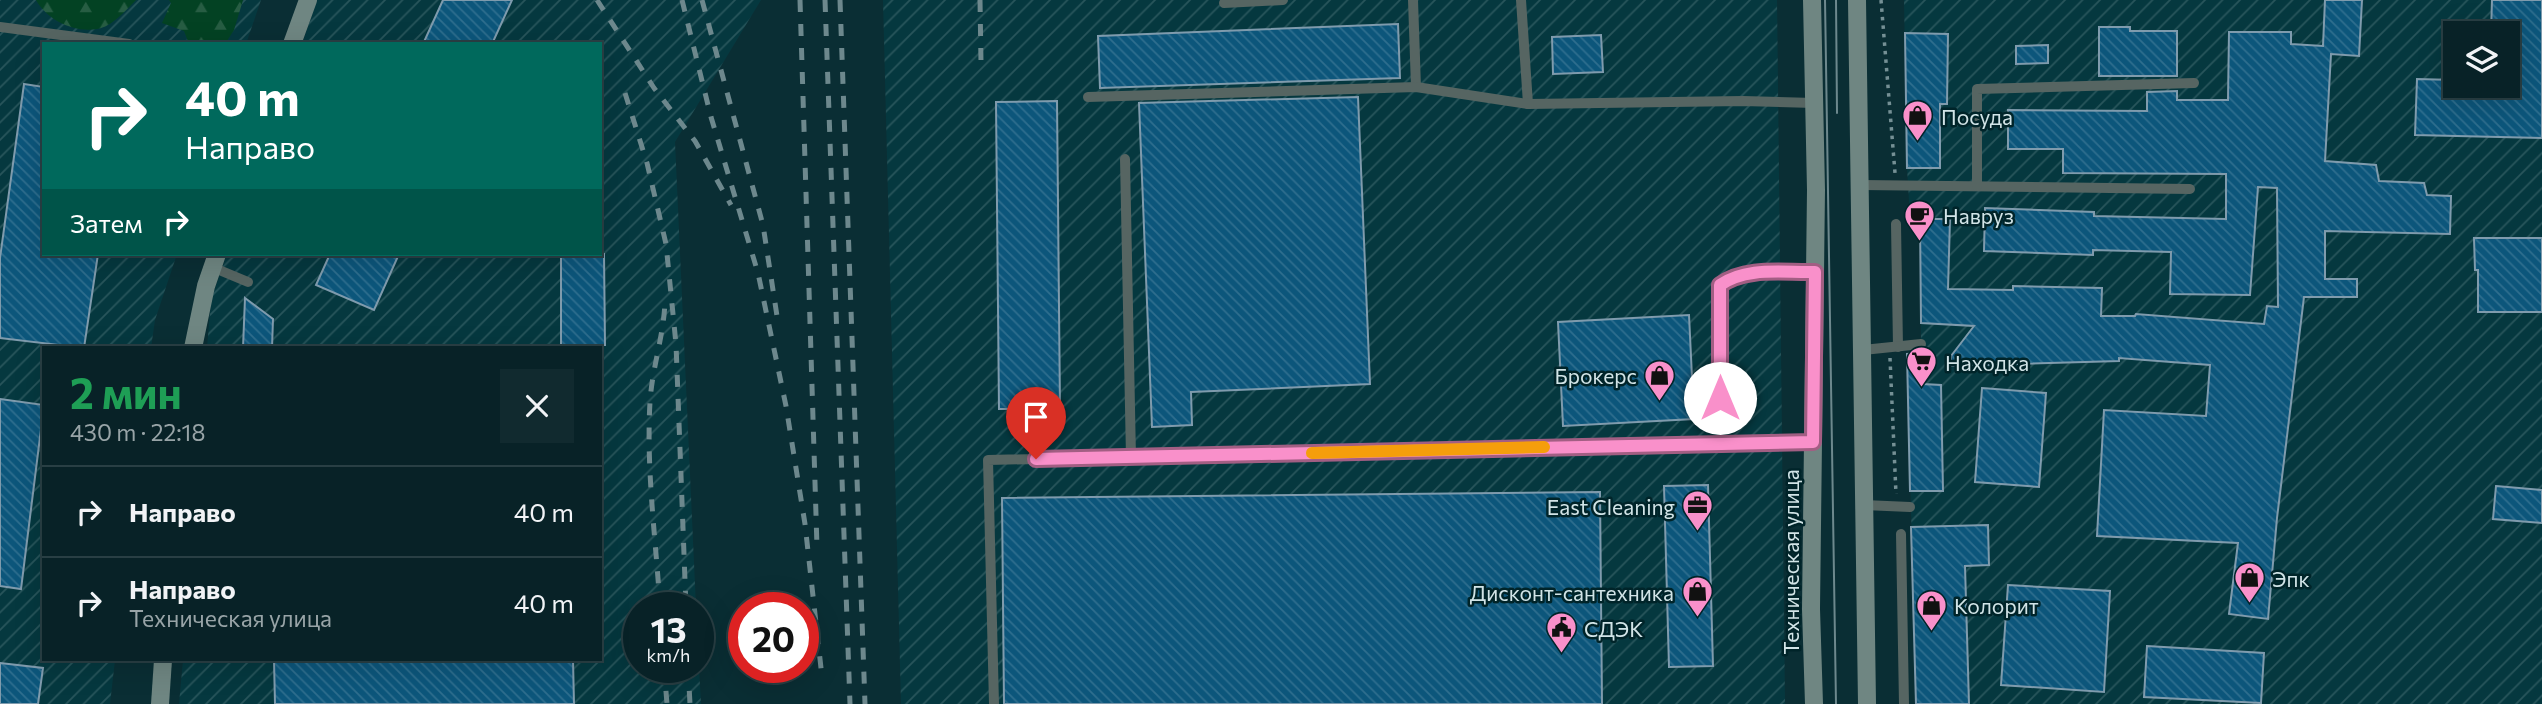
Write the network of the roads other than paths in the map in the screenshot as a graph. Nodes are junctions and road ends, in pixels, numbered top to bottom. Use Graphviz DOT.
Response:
graph roads {
  1 [pos="308,0"];
  2 [pos="1283,0"];
  3 [pos="1413,0"];
  4 [pos="1521,0"];
  5 [pos="1812,0"];
  6 [pos="1857,0"];
  7 [pos="1224,3"];
  8 [pos="0,27"];
  9 [pos="113,42"];
  10 [pos="293,42"];
  11 [pos="2194,82"];
  12 [pos="1416,87"];
  13 [pos="1088,97"];
  14 [pos="1814,103"];
  15 [pos="1528,104"];
  16 [pos="1125,159"];
  17 [pos="1861,185"];
  18 [pos="1977,186"];
  19 [pos="2190,189"];
  20 [pos="1896,225"];
  21 [pos="215,261"];
  22 [pos="1815,272"];
  23 [pos="248,282"];
  24 [pos="1921,344"];
  25 [pos="193,346"];
  26 [pos="1898,347"];
  27 [pos="1863,349"];
  28 [pos="1720,398"];
  29 [pos="1813,442"];
  30 [pos="1131,457"];
  31 [pos="1864,505"];
  32 [pos="1910,507"];
  33 [pos="1901,534"];
  34 [pos="163,661"];
  35 [pos="160,704"];
  36 [pos="994,704"];
  37 [pos="1814,704"];
  38 [pos="1867,704"];
  39 [pos="1904,704"];
  1 -- 10 [label="main road"];
  2 -- 7 [label="lane"];
  3 -- 12 [label="lane"];
  4 -- 15 [label="lane"];
  5 -- 14 [label="main road, Техническая улица"];
  6 -- 17 [label="main road"];
  8 -- 9 [label="lane"];
  11 -- 18 [label="lane"];
  12 -- 13 [label="lane"];
  12 -- 15 [label="lane"];
  14 -- 15 [label="lane"];
  14 -- 22 [label="main road, Техническая улица"];
  16 -- 30 [label="lane"];
  17 -- 18 [label="lane"];
  17 -- 27 [label="main road"];
  18 -- 19 [label="lane"];
  20 -- 26 [label="lane"];
  21 -- 23 [label="lane"];
  21 -- 25 [label="main road"];
  22 -- 28 [label="lane"];
  22 -- 29 [label="main road, Техническая улица"];
  24 -- 26 [label="lane"];
  26 -- 27 [label="lane"];
  27 -- 31 [label="main road"];
  29 -- 30 [label="lane"];
  29 -- 37 [label="main road, Техническая улица"];
  30 -- 36 [label="lane"];
  31 -- 32 [label="lane"];
  31 -- 38 [label="main road"];
  33 -- 39 [label="lane"];
  34 -- 35 [label="main road"];
}
